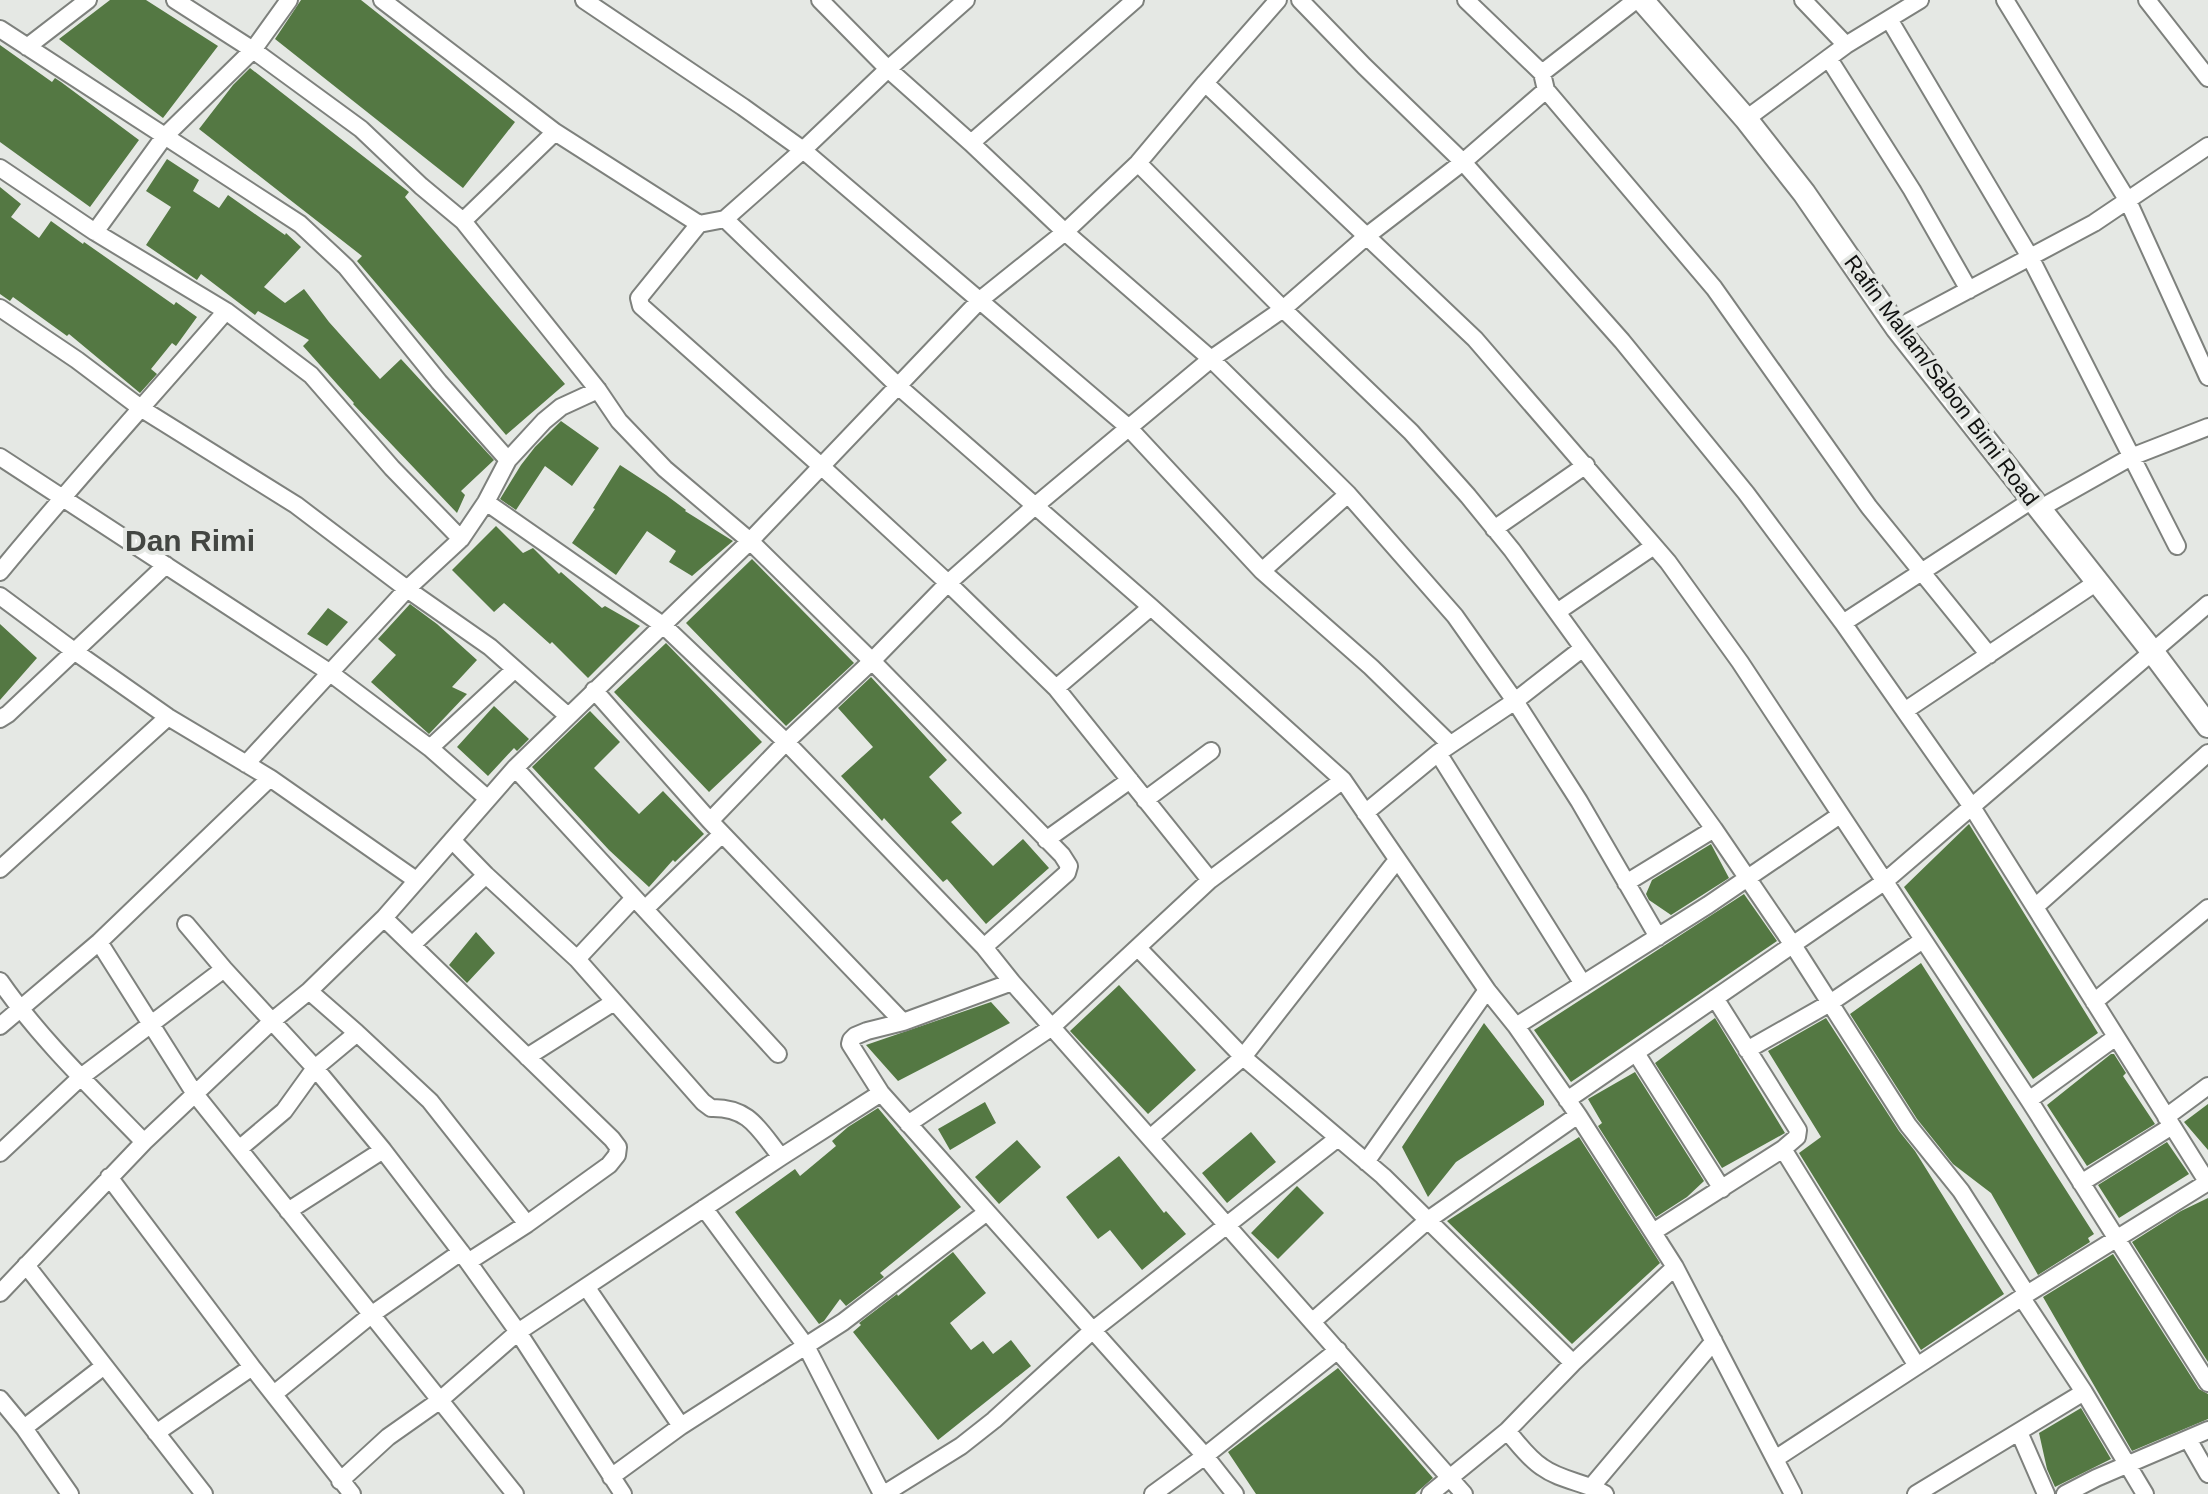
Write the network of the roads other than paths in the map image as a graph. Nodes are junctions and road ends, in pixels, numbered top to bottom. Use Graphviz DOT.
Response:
graph roads {
  1 [pos="88,0"];
  2 [pos="175,0"];
  3 [pos="289,0"];
  4 [pos="382,0"];
  5 [pos="584,0"];
  6 [pos="820,0"];
  7 [pos="966,0"];
  8 [pos="1135,0"];
  9 [pos="1278,0"];
  10 [pos="1300,0"];
  11 [pos="1466,0"];
  12 [pos="1636,0"];
  13 [pos="1642,0"];
  14 [pos="1803,0"];
  15 [pos="1920,0"];
  16 [pos="2005,0"];
  17 [pos="2147,0"];
  18 [pos="1889,19"];
  19 [pos="0,29"];
  20 [pos="1846,45"];
  21 [pos="27,47"];
  22 [pos="253,50"];
  23 [pos="1829,59"];
  24 [pos="888,69"];
  25 [pos="2208,78"];
  26 [pos="1544,81"];
  27 [pos="1205,83"];
  28 [pos="1746,119"];
  29 [pos="555,132"];
  30 [pos="164,137"];
  31 [pos="971,143"];
  32 [pos="2208,146"];
  33 [pos="803,150"];
  34 [pos="1463,162"];
  35 [pos="1138,163"];
  36 [pos="0,168"];
  37 [pos="2128,201"];
  38 [pos="725,219"];
  39 [pos="463,221"];
  40 [pos="699,224"];
  41 [pos="95,232"];
  42 [pos="1065,232"];
  43 [pos="1368,235"];
  44 [pos="2030,257"];
  45 [pos="1969,290"];
  46 [pos="980,300"];
  47 [pos="0,308"];
  48 [pos="1283,309"];
  49 [pos="226,311"];
  50 [pos="1897,328"];
  51 [pos="1211,359"];
  52 [pos="2208,377"];
  53 [pos="898,386"];
  54 [pos="598,390"];
  55 [pos="142,409"];
  56 [pos="1128,427"];
  57 [pos="2208,427"];
  58 [pos="0,457"];
  59 [pos="2131,457"];
  60 [pos="508,460"];
  61 [pos="1586,465"];
  62 [pos="821,466"];
  63 [pos="1348,494"];
  64 [pos="61,498"];
  65 [pos="486,502"];
  66 [pos="2036,505"];
  67 [pos="1035,506"];
  68 [pos="1494,529"];
  69 [pos="461,539"];
  70 [pos="750,541"];
  71 [pos="1654,546"];
  72 [pos="2177,546"];
  73 [pos="166,565"];
  74 [pos="1262,571"];
  75 [pos="1923,571"];
  76 [pos="0,572"];
  77 [pos="2097,582"];
  78 [pos="948,583"];
  79 [pos="407,589"];
  80 [pos="0,596"];
  81 [pos="2208,604"];
  82 [pos="1151,607"];
  83 [pos="1557,612"];
  84 [pos="1843,623"];
  85 [pos="664,626"];
  86 [pos="1583,648"];
  87 [pos="74,651"];
  88 [pos="2152,651"];
  89 [pos="1989,655"];
  90 [pos="872,661"];
  91 [pos="515,669"];
  92 [pos="329,672"];
  93 [pos="1056,688"];
  94 [pos="594,690"];
  95 [pos="1515,701"];
  96 [pos="1906,710"];
  97 [pos="568,716"];
  98 [pos="168,717"];
  99 [pos="0,719"];
  100 [pos="2208,726"];
  101 [pos="786,742"];
  102 [pos="430,748"];
  103 [pos="1444,748"];
  104 [pos="1211,751"];
  105 [pos="2208,753"];
  106 [pos="246,764"];
  107 [pos="515,768"];
  108 [pos="270,778"];
  109 [pos="1130,780"];
  110 [pos="1343,780"];
  111 [pos="488,799"];
  112 [pos="1145,800"];
  113 [pos="1972,807"];
  114 [pos="1365,813"];
  115 [pos="1840,815"];
  116 [pos="716,828"];
  117 [pos="1714,829"];
  118 [pos="452,840"];
  119 [pos="1046,840"];
  120 [pos="1397,860"];
  121 [pos="0,869"];
  122 [pos="486,875"];
  123 [pos="1747,879"];
  124 [pos="416,880"];
  125 [pos="1210,880"];
  126 [pos="1884,882"];
  127 [pos="1626,883"];
  128 [pos="640,904"];
  129 [pos="2035,907"];
  130 [pos="2208,908"];
  131 [pos="384,918"];
  132 [pos="186,924"];
  133 [pos="1658,937"];
  134 [pos="1923,940"];
  135 [pos="99,942"];
  136 [pos="412,945"];
  137 [pos="1793,945"];
  138 [pos="984,947"];
  139 [pos="1138,948"];
  140 [pos="577,959"];
  141 [pos="224,969"];
  142 [pos="0,981"];
  143 [pos="1012,982"];
  144 [pos="1583,984"];
  145 [pos="1487,990"];
  146 [pos="309,991"];
  147 [pos="1715,998"];
  148 [pos="614,1002"];
  149 [pos="2094,1002"];
  150 [pos="1830,1003"];
  151 [pos="20,1009"];
  152 [pos="271,1022"];
  153 [pos="903,1022"];
  154 [pos="149,1023"];
  155 [pos="0,1026"];
  156 [pos="1516,1026"];
  157 [pos="1052,1027"];
  158 [pos="357,1033"];
  159 [pos="2116,1037"];
  160 [pos="1747,1050"];
  161 [pos="1636,1053"];
  162 [pos="778,1054"];
  163 [pos="527,1057"];
  164 [pos="1243,1057"];
  165 [pos="315,1068"];
  166 [pos="81,1077"];
  167 [pos="2208,1086"];
  168 [pos="881,1093"];
  169 [pos="195,1094"];
  170 [pos="1567,1100"];
  171 [pos="2029,1100"];
  172 [pos="1578,1115"];
  173 [pos="2169,1121"];
  174 [pos="908,1124"];
  175 [pos="1150,1138"];
  176 [pos="1338,1138"];
  177 [pos="144,1142"];
  178 [pos="239,1149"];
  179 [pos="1783,1149"];
  180 [pos="383,1150"];
  181 [pos="0,1153"];
  182 [pos="781,1157"];
  183 [pos="1366,1162"];
  184 [pos="109,1177"];
  185 [pos="2208,1182"];
  186 [pos="2081,1183"];
  187 [pos="1722,1189"];
  188 [pos="704,1208"];
  189 [pos="288,1211"];
  190 [pos="987,1212"];
  191 [pos="1428,1220"];
  192 [pos="527,1224"];
  193 [pos="1228,1226"];
  194 [pos="1653,1232"];
  195 [pos="2116,1238"];
  196 [pos="465,1257"];
  197 [pos="26,1265"];
  198 [pos="1675,1267"];
  199 [pos="587,1288"];
  200 [pos="0,1293"];
  201 [pos="2025,1296"];
  202 [pos="371,1315"];
  203 [pos="1313,1321"];
  204 [pos="1093,1330"];
  205 [pos="518,1332"];
  206 [pos="1714,1341"];
  207 [pos="806,1346"];
  208 [pos="1338,1350"];
  209 [pos="1573,1363"];
  210 [pos="104,1366"];
  211 [pos="1917,1366"];
  212 [pos="252,1367"];
  213 [pos="2208,1383"];
  214 [pos="2084,1392"];
  215 [pos="274,1394"];
  216 [pos="0,1399"];
  217 [pos="439,1401"];
  218 [pos="681,1426"];
  219 [pos="24,1428"];
  220 [pos="2208,1430"];
  221 [pos="1507,1431"];
  222 [pos="2019,1432"];
  223 [pos="156,1433"];
  224 [pos="2188,1439"];
  225 [pos="1205,1456"];
  226 [pos="1775,1459"];
  227 [pos="2128,1466"];
  228 [pos="2208,1474"];
  229 [pos="611,1477"];
  230 [pos="1450,1478"];
  231 [pos="346,1488"];
  232 [pos="1599,1490"];
  233 [pos="70,1494"];
  234 [pos="204,1494"];
  235 [pos="515,1494"];
  236 [pos="623,1494"];
  237 [pos="883,1494"];
  238 [pos="1153,1494"];
  239 [pos="1235,1494"];
  240 [pos="1430,1494"];
  241 [pos="1464,1494"];
  242 [pos="1793,1494"];
  243 [pos="1916,1494"];
  244 [pos="2046,1494"];
  245 [pos="2065,1494"];
  246 [pos="2145,1494"];
  1 -- 21 [label="street"];
  2 -- 22 [label="street"];
  3 -- 22 [label="street"];
  4 -- 29 [label="street"];
  5 -- 33 [label="street"];
  6 -- 24 [label="street"];
  7 -- 24 [label="street"];
  8 -- 31 [label="street"];
  9 -- 27 [label="street"];
  10 -- 34 [label="street"];
  11 -- 26 [label="street"];
  12 -- 26 [label="street"];
  13 -- 28 [label="street, Rafin Mallam/Sabon Birni Road"];
  14 -- 20 [label="street"];
  15 -- 18 [label="street"];
  16 -- 37 [label="street"];
  17 -- 25 [label="street"];
  18 -- 20 [label="street"];
  18 -- 44 [label="street"];
  19 -- 21 [label="street"];
  20 -- 23 [label="street"];
  21 -- 30 [label="street"];
  22 -- 30 [label="street"];
  22 -- 39 [label="street"];
  23 -- 28 [label="street"];
  23 -- 45 [label="street"];
  24 -- 31 [label="street"];
  24 -- 33 [label="street"];
  26 -- 34 [label="street"];
  26 -- 75 [label="street"];
  27 -- 35 [label="street"];
  27 -- 43 [label="street"];
  28 -- 50 [label="street, Rafin Mallam/Sabon Birni Road"];
  29 -- 39 [label="street"];
  29 -- 40 [label="street"];
  30 -- 41 [label="street"];
  30 -- 60 [label="street"];
  31 -- 42 [label="street"];
  32 -- 37 [label="street"];
  33 -- 38 [label="street"];
  33 -- 46 [label="street"];
  34 -- 43 [label="street"];
  34 -- 84 [label="street"];
  35 -- 42 [label="street"];
  35 -- 48 [label="street"];
  36 -- 41 [label="street"];
  37 -- 44 [label="street"];
  37 -- 52 [label="street"];
  38 -- 40 [label="street"];
  38 -- 53 [label="street"];
  39 -- 54 [label="street"];
  40 -- 62 [label="street"];
  41 -- 49 [label="street"];
  42 -- 46 [label="street"];
  42 -- 51 [label="street"];
  43 -- 48 [label="street"];
  43 -- 61 [label="street"];
  44 -- 45 [label="street"];
  44 -- 59 [label="street"];
  45 -- 50 [label="street"];
  46 -- 53 [label="street"];
  46 -- 56 [label="street"];
  47 -- 55 [label="street"];
  48 -- 51 [label="street"];
  48 -- 68 [label="street"];
  49 -- 55 [label="street"];
  49 -- 69 [label="street"];
  50 -- 66 [label="street, Rafin Mallam/Sabon Birni Road"];
  51 -- 56 [label="street"];
  51 -- 63 [label="street"];
  53 -- 62 [label="street"];
  53 -- 67 [label="street"];
  54 -- 60 [label="street"];
  54 -- 70 [label="street"];
  55 -- 64 [label="street"];
  55 -- 79 [label="street"];
  56 -- 67 [label="street"];
  56 -- 74 [label="street"];
  57 -- 59 [label="street"];
  58 -- 64 [label="street"];
  59 -- 66 [label="street"];
  59 -- 72 [label="street"];
  60 -- 65 [label="street"];
  61 -- 68 [label="street"];
  61 -- 71 [label="street"];
  62 -- 70 [label="street"];
  62 -- 78 [label="street"];
  63 -- 74 [label="street"];
  63 -- 95 [label="street"];
  64 -- 73 [label="street"];
  64 -- 76 [label="street"];
  65 -- 69 [label="street"];
  65 -- 85 [label="street"];
  66 -- 75 [label="street"];
  66 -- 77 [label="street, Rafin Mallam/Sabon Birni Road"];
  67 -- 78 [label="street"];
  67 -- 82 [label="street"];
  68 -- 83 [label="street"];
  69 -- 79 [label="street"];
  70 -- 85 [label="street"];
  70 -- 90 [label="street"];
  71 -- 83 [label="street"];
  71 -- 115 [label="street"];
  73 -- 87 [label="street"];
  73 -- 92 [label="street"];
  74 -- 103 [label="street"];
  75 -- 84 [label="street"];
  75 -- 89 [label="street"];
  77 -- 88 [label="street, Rafin Mallam/Sabon Birni Road"];
  77 -- 89 [label="street"];
  78 -- 90 [label="street"];
  78 -- 93 [label="street"];
  79 -- 91 [label="street"];
  79 -- 92 [label="street"];
  80 -- 87 [label="street"];
  81 -- 88 [label="street"];
  82 -- 93 [label="street"];
  82 -- 110 [label="street"];
  83 -- 86 [label="street"];
  84 -- 96 [label="street"];
  85 -- 94 [label="street"];
  85 -- 101 [label="street"];
  86 -- 95 [label="street"];
  86 -- 117 [label="street"];
  87 -- 98 [label="street"];
  87 -- 99 [label="street"];
  88 -- 100 [label="street, Rafin Mallam/Sabon Birni Road"];
  88 -- 113 [label="street"];
  89 -- 96 [label="street"];
  90 -- 101 [label="street"];
  90 -- 119 [label="street"];
  91 -- 97 [label="street"];
  91 -- 102 [label="street"];
  92 -- 102 [label="street"];
  92 -- 106 [label="street"];
  93 -- 109 [label="street"];
  94 -- 97 [label="street"];
  94 -- 116 [label="street"];
  95 -- 103 [label="street"];
  95 -- 127 [label="street"];
  96 -- 113 [label="street"];
  97 -- 107 [label="street"];
  98 -- 106 [label="street"];
  98 -- 121 [label="street"];
  101 -- 116 [label="street"];
  101 -- 138 [label="street"];
  102 -- 111 [label="street"];
  103 -- 114 [label="street"];
  103 -- 144 [label="street"];
  104 -- 112 [label="street"];
  105 -- 129 [label="street"];
  106 -- 108 [label="street"];
  107 -- 111 [label="street"];
  107 -- 128 [label="street"];
  108 -- 124 [label="street"];
  108 -- 135 [label="street"];
  109 -- 112 [label="street"];
  109 -- 119 [label="street"];
  110 -- 114 [label="street"];
  110 -- 125 [label="street"];
  111 -- 118 [label="street"];
  112 -- 125 [label="street"];
  113 -- 126 [label="street"];
  113 -- 129 [label="street"];
  114 -- 120 [label="street"];
  115 -- 123 [label="street"];
  115 -- 126 [label="street"];
  116 -- 128 [label="street"];
  116 -- 153 [label="street"];
  117 -- 123 [label="street"];
  117 -- 127 [label="street"];
  118 -- 122 [label="street"];
  118 -- 124 [label="street"];
  119 -- 138 [label="street"];
  120 -- 145 [label="street"];
  120 -- 164 [label="street"];
  122 -- 136 [label="street"];
  122 -- 140 [label="street"];
  123 -- 133 [label="street"];
  123 -- 137 [label="street"];
  124 -- 131 [label="street"];
  125 -- 139 [label="street"];
  126 -- 134 [label="street"];
  126 -- 137 [label="street"];
  127 -- 133 [label="street"];
  128 -- 140 [label="street"];
  128 -- 162 [label="street"];
  129 -- 149 [label="street"];
  130 -- 149 [label="street"];
  131 -- 136 [label="street"];
  131 -- 146 [label="street"];
  132 -- 141 [label="street"];
  133 -- 144 [label="street"];
  134 -- 150 [label="street"];
  134 -- 171 [label="street"];
  135 -- 151 [label="street"];
  135 -- 154 [label="street"];
  136 -- 163 [label="street"];
  137 -- 147 [label="street"];
  137 -- 150 [label="street"];
  138 -- 143 [label="street"];
  139 -- 157 [label="street"];
  139 -- 164 [label="street"];
  140 -- 148 [label="street"];
  141 -- 152 [label="street"];
  141 -- 154 [label="street"];
  142 -- 151 [label="street"];
  143 -- 153 [label="street"];
  143 -- 157 [label="street"];
  144 -- 156 [label="street"];
  145 -- 156 [label="street"];
  145 -- 183 [label="street"];
  146 -- 152 [label="street"];
  146 -- 158 [label="street"];
  147 -- 160 [label="street"];
  147 -- 161 [label="street"];
  148 -- 163 [label="street"];
  148 -- 182 [label="street"];
  149 -- 159 [label="street"];
  150 -- 160 [label="street"];
  150 -- 201 [label="street"];
  151 -- 155 [label="street"];
  151 -- 166 [label="street"];
  152 -- 165 [label="street"];
  152 -- 169 [label="street"];
  153 -- 168 [label="street"];
  154 -- 166 [label="street"];
  154 -- 169 [label="street"];
  156 -- 170 [label="street"];
  157 -- 174 [label="street"];
  157 -- 175 [label="street"];
  158 -- 165 [label="street"];
  158 -- 192 [label="street"];
  159 -- 171 [label="street"];
  159 -- 173 [label="street"];
  160 -- 179 [label="street"];
  161 -- 170 [label="street"];
  161 -- 187 [label="street"];
  163 -- 192 [label="street"];
  164 -- 175 [label="street"];
  164 -- 176 [label="street"];
  165 -- 178 [label="street"];
  165 -- 180 [label="street"];
  166 -- 177 [label="street"];
  166 -- 181 [label="street"];
  167 -- 173 [label="street"];
  168 -- 174 [label="street"];
  168 -- 182 [label="street"];
  169 -- 177 [label="street"];
  169 -- 178 [label="street"];
  170 -- 172 [label="street"];
  171 -- 186 [label="street"];
  172 -- 191 [label="street"];
  172 -- 194 [label="street"];
  173 -- 185 [label="street"];
  173 -- 186 [label="street"];
  174 -- 190 [label="street"];
  175 -- 193 [label="street"];
  176 -- 183 [label="street"];
  176 -- 193 [label="street"];
  177 -- 184 [label="street"];
  178 -- 189 [label="street"];
  179 -- 187 [label="street"];
  179 -- 211 [label="street"];
  180 -- 189 [label="street"];
  180 -- 196 [label="street"];
  182 -- 188 [label="street"];
  183 -- 191 [label="street"];
  184 -- 197 [label="street"];
  184 -- 212 [label="street"];
  185 -- 195 [label="street"];
  186 -- 195 [label="street"];
  187 -- 194 [label="street"];
  188 -- 199 [label="street"];
  188 -- 207 [label="street"];
  189 -- 202 [label="street"];
  190 -- 204 [label="street"];
  190 -- 207 [label="street"];
  191 -- 203 [label="street"];
  191 -- 209 [label="street"];
  192 -- 196 [label="street"];
  193 -- 203 [label="street"];
  193 -- 204 [label="street"];
  194 -- 198 [label="street"];
  195 -- 201 [label="street"];
  195 -- 213 [label="street"];
  196 -- 202 [label="street"];
  196 -- 205 [label="street"];
  197 -- 200 [label="street"];
  197 -- 210 [label="street"];
  198 -- 206 [label="street"];
  198 -- 209 [label="street"];
  199 -- 205 [label="street"];
  199 -- 218 [label="street"];
  201 -- 211 [label="street"];
  201 -- 214 [label="street"];
  202 -- 215 [label="street"];
  202 -- 217 [label="street"];
  203 -- 208 [label="street"];
  204 -- 225 [label="street"];
  204 -- 237 [label="street"];
  205 -- 217 [label="street"];
  205 -- 229 [label="street"];
  206 -- 226 [label="street"];
  206 -- 232 [label="street"];
  207 -- 218 [label="street"];
  207 -- 237 [label="street"];
  208 -- 225 [label="street"];
  208 -- 230 [label="street"];
  209 -- 221 [label="street"];
  210 -- 219 [label="street"];
  210 -- 223 [label="street"];
  211 -- 226 [label="street"];
  212 -- 215 [label="street"];
  212 -- 223 [label="street"];
  214 -- 222 [label="street"];
  214 -- 227 [label="street"];
  215 -- 231 [label="street"];
  216 -- 219 [label="street"];
  217 -- 231 [label="street"];
  217 -- 235 [label="street"];
  218 -- 229 [label="street"];
  219 -- 233 [label="street"];
  220 -- 224 [label="street"];
  221 -- 230 [label="street"];
  221 -- 232 [label="street"];
  222 -- 243 [label="street"];
  222 -- 244 [label="street"];
  223 -- 234 [label="street"];
  224 -- 227 [label="street"];
  224 -- 228 [label="street"];
  225 -- 238 [label="street"];
  225 -- 239 [label="street"];
  226 -- 242 [label="street"];
  227 -- 245 [label="street"];
  227 -- 246 [label="street"];
  229 -- 236 [label="street"];
  230 -- 240 [label="street"];
  230 -- 241 [label="street"];
}
